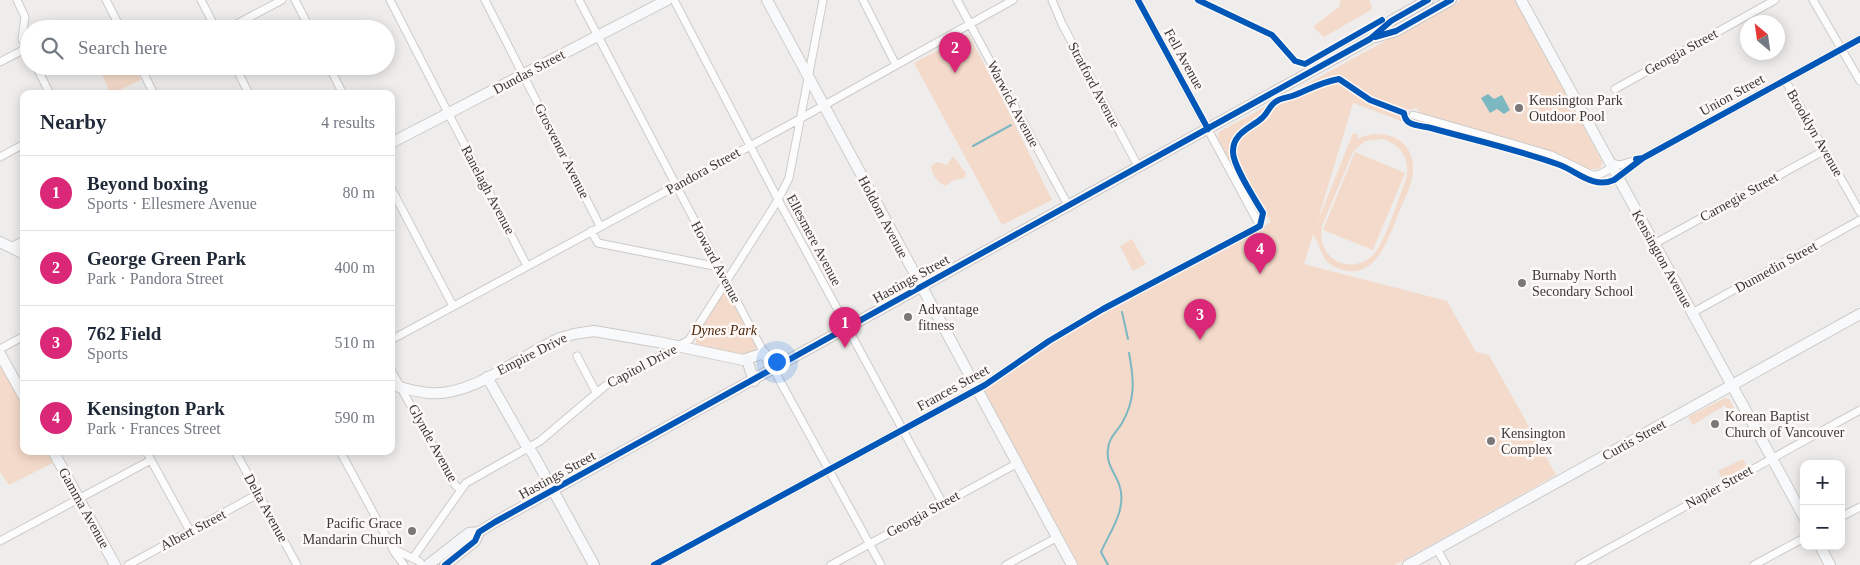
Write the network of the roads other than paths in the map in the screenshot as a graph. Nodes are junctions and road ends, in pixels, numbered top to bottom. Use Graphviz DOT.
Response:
graph roads {
  1 [pos="17,0"];
  2 [pos="106,0"];
  3 [pos="201,0"];
  4 [pos="282,0"];
  5 [pos="295,0"];
  6 [pos="390,0"];
  7 [pos="485,0"];
  8 [pos="579,0"];
  9 [pos="668,0"];
  10 [pos="674,0"];
  11 [pos="767,0"];
  12 [pos="823,0"];
  13 [pos="863,0"];
  14 [pos="957,0"];
  15 [pos="1013,0"];
  16 [pos="1052,0"];
  17 [pos="1138,0"];
  18 [pos="1428,0"];
  19 [pos="1451,0"];
  20 [pos="1521,0"];
  21 [pos="1774,0"];
  22 [pos="1813,0"];
  23 [pos="25,20"];
  24 [pos="116,20"];
  25 [pos="211,20"];
  26 [pos="244,20"];
  27 [pos="305,20"];
  28 [pos="970,24"];
  29 [pos="598,36"];
  30 [pos="1370,39"];
  31 [pos="1860,39"];
  32 [pos="1841,49"];
  33 [pos="20,53"];
  34 [pos="0,62"];
  35 [pos="896,65"];
  36 [pos="40,75"];
  37 [pos="145,75"];
  38 [pos="240,75"];
  39 [pos="334,75"];
  40 [pos="523,76"];
  41 [pos="808,77"];
  42 [pos="1785,80"];
  43 [pos="1860,81"];
  44 [pos="1615,89"];
  45 [pos="48,90"];
  46 [pos="152,90"];
  47 [pos="247,90"];
  48 [pos="341,90"];
  49 [pos="823,106"];
  50 [pos="448,114"];
  51 [pos="1413,115"];
  52 [pos="802,118"];
  53 [pos="1208,129"];
  54 [pos="395,141"];
  55 [pos="20,146"];
  56 [pos="749,146"];
  57 [pos="1825,150"];
  58 [pos="0,157"];
  59 [pos="1643,158"];
  60 [pos="1611,165"];
  61 [pos="1139,168"];
  62 [pos="1619,179"];
  63 [pos="675,186"];
  64 [pos="395,196"];
  65 [pos="778,200"];
  66 [pos="1069,207"];
  67 [pos="1860,212"];
  68 [pos="1860,220"];
  69 [pos="600,226"];
  70 [pos="1260,226"];
  71 [pos="591,231"];
  72 [pos="0,242"];
  73 [pos="20,242"];
  74 [pos="1654,244"];
  75 [pos="11,247"];
  76 [pos="20,252"];
  77 [pos="527,266"];
  78 [pos="719,267"];
  79 [pos="727,282"];
  80 [pos="921,288"];
  81 [pos="453,306"];
  82 [pos="1692,313"];
  83 [pos="1860,314"];
  84 [pos="848,329"];
  85 [pos="20,338"];
  86 [pos="395,338"];
  87 [pos="679,346"];
  88 [pos="0,349"];
  89 [pos="764,353"];
  90 [pos="0,354"];
  91 [pos="577,356"];
  92 [pos="748,360"];
  93 [pos="774,370"];
  94 [pos="488,377"];
  95 [pos="754,381"];
  96 [pos="396,386"];
  97 [pos="1731,386"];
  98 [pos="20,390"];
  99 [pos="976,390"];
  100 [pos="596,392"];
  101 [pos="1860,410"];
  102 [pos="902,430"];
  103 [pos="529,448"];
  104 [pos="55,455"];
  105 [pos="148,455"];
  106 [pos="237,455"];
  107 [pos="342,455"];
  108 [pos="1772,459"];
  109 [pos="151,460"];
  110 [pos="1016,464"];
  111 [pos="829,470"];
  112 [pos="460,489"];
  113 [pos="554,491"];
  114 [pos="258,494"];
  115 [pos="78,498"];
  116 [pos="943,504"];
  117 [pos="1860,507"];
  118 [pos="1800,510"];
  119 [pos="1845,515"];
  120 [pos="190,531"];
  121 [pos="479,532"];
  122 [pos="1056,538"];
  123 [pos="1800,540"];
  124 [pos="0,541"];
  125 [pos="870,544"];
  126 [pos="394,549"];
  127 [pos="1437,549"];
  128 [pos="1822,550"];
  129 [pos="413,558"];
  130 [pos="115,565"];
  131 [pos="128,565"];
  132 [pos="297,565"];
  133 [pos="404,565"];
  134 [pos="422,565"];
  135 [pos="428,565"];
  136 [pos="445,565"];
  137 [pos="594,565"];
  138 [pos="654,565"];
  139 [pos="831,565"];
  140 [pos="881,565"];
  141 [pos="1006,565"];
  142 [pos="1072,565"];
  143 [pos="1408,565"];
  144 [pos="1446,565"];
  145 [pos="1579,565"];
  146 [pos="1754,565"];
  147 [pos="1830,565"];
  1 -- 23 [label="street"];
  2 -- 24 [label="street"];
  3 -- 25 [label="street"];
  4 -- 26 [label="street"];
  5 -- 27 [label="street"];
  6 -- 50 [label="street, Ranelagh Avenue"];
  7 -- 40 [label="street, Grosvenor Avenue"];
  8 -- 29 [label="street, Howard Avenue"];
  9 -- 29 [label="street, Dundas Street"];
  10 -- 56 [label="street, Ellesmere Avenue"];
  11 -- 41 [label="street, Holdom Avenue"];
  12 -- 41 [label="street, Capitol Drive"];
  13 -- 35 [label="street"];
  14 -- 28 [label="street, Warwick Avenue"];
  15 -- 28 [label="street, Pandora Street"];
  16 -- 61 [label="street, Stratford Avenue"];
  17 -- 53 [label="street, Fell Avenue"];
  18 -- 30 [label="main road, Hastings Street"];
  19 -- 30 [label="main road, Hastings Street"];
  20 -- 60 [label="street, Kensington Avenue"];
  21 -- 44 [label="street, Georgia Street"];
  22 -- 32 [label="street"];
  28 -- 35 [label="street, Pandora Street"];
  28 -- 66 [label="street, Warwick Avenue"];
  29 -- 40 [label="street, Dundas Street"];
  29 -- 63 [label="street, Howard Avenue"];
  30 -- 53 [label="main road, Hastings Street"];
  31 -- 32 [label="street, Union Street"];
  32 -- 42 [label="street, Union Street"];
  32 -- 43 [label="street"];
  33 -- 34 [label="street"];
  35 -- 49 [label="street, Pandora Street"];
  36 -- 45 [label="street"];
  37 -- 46 [label="street"];
  38 -- 47 [label="street"];
  39 -- 48 [label="street"];
  40 -- 50 [label="street, Dundas Street"];
  40 -- 69 [label="street, Grosvenor Avenue"];
  41 -- 49 [label="street, Holdom Avenue"];
  41 -- 52 [label="street, Capitol Drive"];
  42 -- 57 [label="street, Brooklyn Avenue"];
  42 -- 59 [label="street, Union Street"];
  49 -- 52 [label="street, Pandora Street"];
  49 -- 80 [label="street, Holdom Avenue"];
  50 -- 54 [label="street, Dundas Street"];
  50 -- 77 [label="street, Ranelagh Avenue"];
  51 -- 60 [label="street, Union Street"];
  52 -- 56 [label="street, Pandora Street"];
  52 -- 65 [label="street, Capitol Drive"];
  53 -- 61 [label="main road, Hastings Street"];
  53 -- 70 [label="street, Fell Avenue"];
  55 -- 58 [label="street"];
  56 -- 63 [label="street, Pandora Street"];
  56 -- 65 [label="street, Ellesmere Avenue"];
  57 -- 67 [label="street, Brooklyn Avenue"];
  57 -- 74 [label="street, Carnegie Street"];
  59 -- 60 [label="street, Union Street"];
  59 -- 62 [label="street, Union Street"];
  60 -- 62 [label="street, Kensington Avenue"];
  61 -- 66 [label="main road, Hastings Street"];
  62 -- 74 [label="street, Kensington Avenue"];
  63 -- 69 [label="street, Pandora Street"];
  63 -- 78 [label="street, Howard Avenue"];
  64 -- 81 [label="street"];
  65 -- 79 [label="street, Capitol Drive"];
  65 -- 84 [label="street, Ellesmere Avenue"];
  66 -- 80 [label="main road, Hastings Street"];
  68 -- 82 [label="street, Dunnedin Street"];
  69 -- 71 [label="street, Pandora Street"];
  70 -- 99 [label="street, Frances Street"];
  71 -- 77 [label="street, Pandora Street"];
  71 -- 78 [label="street"];
  72 -- 75 [label="street"];
  73 -- 75 [label="street"];
  74 -- 82 [label="street, Kensington Avenue"];
  75 -- 76 [label="street"];
  77 -- 81 [label="street, Pandora Street"];
  78 -- 79 [label="street, Howard Avenue"];
  79 -- 87 [label="street, Capitol Drive"];
  79 -- 89 [label="street, Howard Avenue"];
  80 -- 84 [label="main road, Hastings Street"];
  80 -- 99 [label="street, Holdom Avenue"];
  81 -- 86 [label="street, Pandora Street"];
  82 -- 97 [label="street, Kensington Avenue"];
  83 -- 97 [label="street, Curtis Street"];
  84 -- 93 [label="main road, Hastings Street"];
  84 -- 102 [label="street, Ellesmere Avenue"];
  85 -- 88 [label="street"];
  87 -- 92 [label="street, Empire Drive"];
  87 -- 94 [label="street, Empire Drive"];
  87 -- 100 [label="street, Capitol Drive"];
  89 -- 92 [label="street"];
  89 -- 93 [label="street, Howard Avenue"];
  90 -- 98 [label="street"];
  91 -- 100 [label="street"];
  92 -- 95 [label="main road"];
  93 -- 95 [label="main road, Hastings Street"];
  93 -- 111 [label="street, Howard Avenue"];
  94 -- 96 [label="street, Empire Drive"];
  94 -- 103 [label="street"];
  95 -- 113 [label="main road, Hastings Street"];
  96 -- 112 [label="street, Glynde Avenue"];
  97 -- 108 [label="street, Kensington Avenue"];
  97 -- 127 [label="street, Curtis Street"];
  99 -- 102 [label="street, Frances Street"];
  99 -- 110 [label="street, Holdom Avenue"];
  100 -- 103 [label="street, Capitol Drive"];
  101 -- 108 [label="street, Napier Street"];
  102 -- 111 [label="street, Frances Street"];
  102 -- 116 [label="street, Ellesmere Avenue"];
  103 -- 112 [label="street, Capitol Drive"];
  103 -- 113 [label="street"];
  104 -- 115 [label="street, Gamma Avenue"];
  105 -- 109 [label="street"];
  106 -- 114 [label="street, Delta Avenue"];
  107 -- 126 [label="street"];
  108 -- 118 [label="street, Kensington Avenue"];
  108 -- 145 [label="street, Napier Street"];
  109 -- 115 [label="street"];
  109 -- 120 [label="street"];
  110 -- 116 [label="street, Georgia Street"];
  110 -- 122 [label="street, Holdom Avenue"];
  111 -- 125 [label="street, Howard Avenue"];
  111 -- 138 [label="street, Frances Street"];
  112 -- 129 [label="street, Capitol Drive"];
  113 -- 121 [label="main road, Hastings Street"];
  113 -- 137 [label="street"];
  114 -- 120 [label="street, Albert Street"];
  114 -- 132 [label="street, Delta Avenue"];
  115 -- 124 [label="street"];
  115 -- 130 [label="street, Gamma Avenue"];
  116 -- 125 [label="street, Georgia Street"];
  117 -- 119 [label="street"];
  120 -- 131 [label="street, Albert Street"];
  121 -- 135 [label="main road, Hastings Street"];
  121 -- 136 [label="main road, Hastings Street"];
  122 -- 141 [label="street"];
  122 -- 142 [label="street, Holdom Avenue"];
  123 -- 146 [label="street"];
  125 -- 139 [label="street, Georgia Street"];
  125 -- 140 [label="street, Howard Avenue"];
  126 -- 129 [label="street"];
  126 -- 133 [label="street"];
  127 -- 143 [label="street, Curtis Street"];
  127 -- 144 [label="street"];
  128 -- 147 [label="street"];
  129 -- 134 [label="street"];
}
